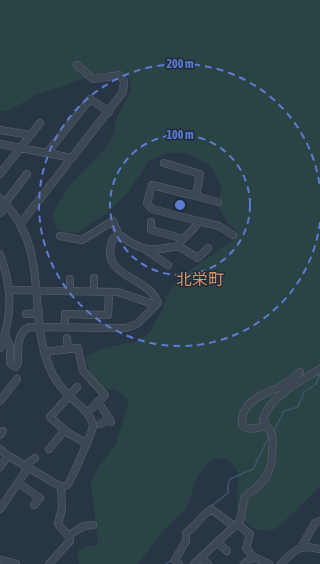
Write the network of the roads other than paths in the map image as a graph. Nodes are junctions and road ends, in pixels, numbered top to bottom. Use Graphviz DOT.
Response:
graph roads {
  1 [pos="77,65"];
  2 [pos="109,112"];
  3 [pos="40,124"];
  4 [pos="0,130"];
  5 [pos="30,135"];
  6 [pos="0,144"];
  7 [pos="20,148"];
  8 [pos="47,153"];
  9 [pos="72,158"];
  10 [pos="164,164"];
  11 [pos="0,174"];
  12 [pos="27,174"];
  13 [pos="196,196"];
  14 [pos="4,202"];
  15 [pos="218,202"];
  16 [pos="0,213"];
  17 [pos="198,221"];
  18 [pos="151,222"];
  19 [pos="21,223"];
  20 [pos="233,235"];
  21 [pos="60,236"];
  22 [pos="119,236"];
  23 [pos="181,238"];
  24 [pos="178,246"];
  25 [pos="208,248"];
  26 [pos="146,250"];
  27 [pos="0,254"];
  28 [pos="168,265"];
  29 [pos="70,278"];
  30 [pos="94,278"];
  31 [pos="9,290"];
  32 [pos="37,291"];
  33 [pos="70,291"];
  34 [pos="94,292"];
  35 [pos="109,292"];
  36 [pos="156,305"];
  37 [pos="39,313"];
  38 [pos="26,314"];
  39 [pos="40,326"];
  40 [pos="65,326"];
  41 [pos="5,335"];
  42 [pos="67,338"];
  43 [pos="0,348"];
  44 [pos="68,349"];
  45 [pos="44,352"];
  46 [pos="320,369"];
  47 [pos="300,372"];
  48 [pos="17,379"];
  49 [pos="77,387"];
  50 [pos="68,395"];
  51 [pos="0,401"];
  52 [pos="98,401"];
  53 [pos="87,413"];
  54 [pos="100,424"];
  55 [pos="265,426"];
  56 [pos="65,430"];
  57 [pos="86,443"];
  58 [pos="49,448"];
  59 [pos="0,449"];
  60 [pos="8,456"];
  61 [pos="35,458"];
  62 [pos="0,467"];
  63 [pos="26,467"];
  64 [pos="18,483"];
  65 [pos="61,487"];
  66 [pos="34,505"];
  67 [pos="0,509"];
  68 [pos="320,521"];
  69 [pos="93,525"];
  70 [pos="235,525"];
  71 [pos="69,535"];
  72 [pos="217,542"];
  73 [pos="302,546"];
  74 [pos="320,549"];
  75 [pos="227,551"];
  76 [pos="253,557"];
  77 [pos="201,558"];
  78 [pos="0,560"];
  79 [pos="16,564"];
  80 [pos="48,564"];
  81 [pos="179,564"];
  82 [pos="194,564"];
  83 [pos="208,564"];
  84 [pos="244,564"];
  85 [pos="269,564"];
  86 [pos="281,564"];
  1 -- 2 [label="street"];
  2 -- 8 [label="street"];
  2 -- 9 [label="street"];
  3 -- 5 [label="street"];
  4 -- 5 [label="street"];
  5 -- 7 [label="street"];
  6 -- 7 [label="street"];
  7 -- 8 [label="street"];
  7 -- 11 [label="street"];
  8 -- 9 [label="street"];
  9 -- 19 [label="street"];
  10 -- 13 [label="street"];
  12 -- 14 [label="street"];
  13 -- 15 [label="street"];
  13 -- 17 [label="street"];
  14 -- 16 [label="street"];
  14 -- 19 [label="street"];
  17 -- 20 [label="street"];
  17 -- 23 [label="street"];
  18 -- 23 [label="street"];
  19 -- 32 [label="street"];
  21 -- 22 [label="street"];
  22 -- 26 [label="street"];
  22 -- 36 [label="street"];
  23 -- 24 [label="street"];
  24 -- 25 [label="street"];
  24 -- 26 [label="street"];
  26 -- 28 [label="street"];
  27 -- 31 [label="street"];
  29 -- 33 [label="street"];
  30 -- 34 [label="street"];
  31 -- 32 [label="street"];
  31 -- 41 [label="street"];
  32 -- 33 [label="street"];
  32 -- 37 [label="street"];
  33 -- 34 [label="street"];
  34 -- 35 [label="street"];
  35 -- 36 [label="street"];
  35 -- 40 [label="street"];
  36 -- 40 [label="street"];
  37 -- 38 [label="street"];
  37 -- 39 [label="street"];
  39 -- 40 [label="street"];
  39 -- 41 [label="street"];
  39 -- 45 [label="street"];
  41 -- 43 [label="street"];
  42 -- 44 [label="street"];
  44 -- 45 [label="street"];
  44 -- 52 [label="street"];
  45 -- 50 [label="street"];
  46 -- 55 [label="street"];
  47 -- 55 [label="street"];
  48 -- 51 [label="street"];
  49 -- 50 [label="street"];
  50 -- 53 [label="street"];
  50 -- 56 [label="street"];
  52 -- 53 [label="street"];
  52 -- 54 [label="street"];
  53 -- 57 [label="street"];
  55 -- 70 [label="street"];
  56 -- 57 [label="street"];
  56 -- 58 [label="street"];
  57 -- 65 [label="street"];
  59 -- 60 [label="street"];
  60 -- 62 [label="street"];
  60 -- 63 [label="street"];
  61 -- 63 [label="street"];
  63 -- 64 [label="street"];
  63 -- 65 [label="street"];
  64 -- 66 [label="street"];
  64 -- 67 [label="street"];
  65 -- 71 [label="street"];
  68 -- 73 [label="street"];
  69 -- 71 [label="street"];
  70 -- 72 [label="street"];
  70 -- 76 [label="street"];
  70 -- 81 [label="street"];
  71 -- 80 [label="street"];
  72 -- 75 [label="street"];
  72 -- 77 [label="street"];
  73 -- 74 [label="street"];
  73 -- 86 [label="street"];
  76 -- 84 [label="street"];
  76 -- 85 [label="street"];
  77 -- 82 [label="street"];
  77 -- 83 [label="street"];
  78 -- 79 [label="street"];
}
